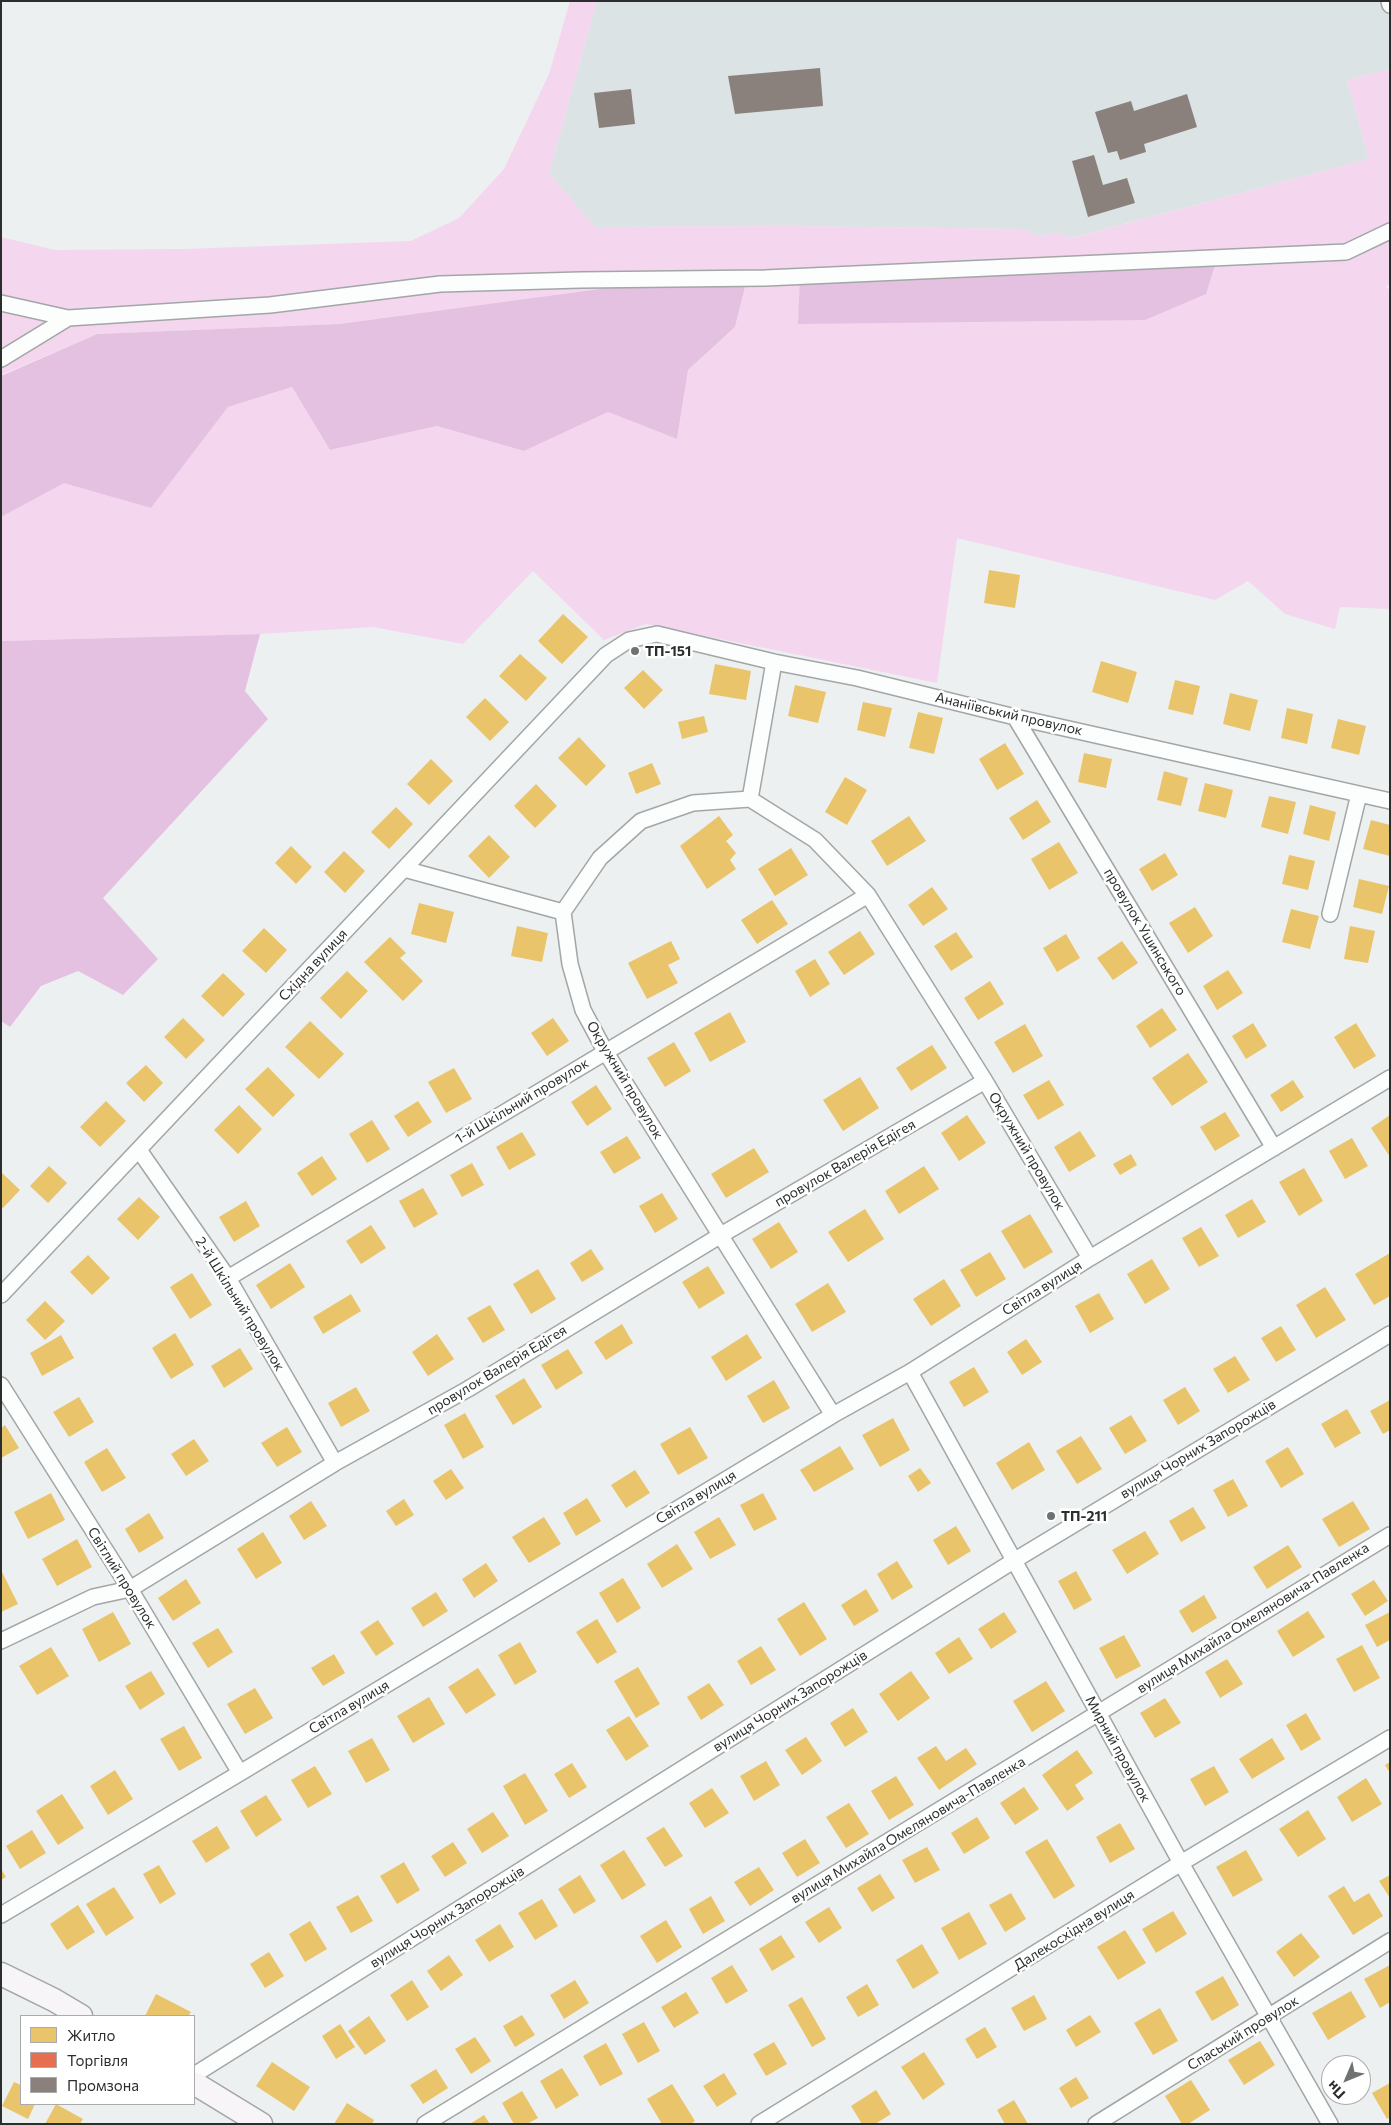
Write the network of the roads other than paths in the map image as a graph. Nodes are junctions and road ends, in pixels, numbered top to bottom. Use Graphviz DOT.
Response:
graph roads {
  1 [pos="1388,1"];
  2 [pos="1390,5"];
  3 [pos="1390,231"];
  4 [pos="1,303"];
  5 [pos="68,318"];
  6 [pos="1,359"];
  7 [pos="630,640"];
  8 [pos="774,662"];
  9 [pos="1015,717"];
  10 [pos="1359,794"];
  11 [pos="750,799"];
  12 [pos="1390,801"];
  13 [pos="404,869"];
  14 [pos="868,895"];
  15 [pos="563,912"];
  16 [pos="1330,914"];
  17 [pos="605,1052"];
  18 [pos="1390,1078"];
  19 [pos="985,1081"];
  20 [pos="1274,1148"];
  21 [pos="139,1150"];
  22 [pos="721,1235"];
  23 [pos="1090,1258"];
  24 [pos="228,1278"];
  25 [pos="1,1295"];
  26 [pos="1390,1334"];
  27 [pos="910,1372"];
  28 [pos="1,1385"];
  29 [pos="833,1415"];
  30 [pos="335,1463"];
  31 [pos="1390,1535"];
  32 [pos="1015,1560"];
  33 [pos="130,1590"];
  34 [pos="1,1641"];
  35 [pos="1098,1714"];
  36 [pos="1390,1738"];
  37 [pos="240,1773"];
  38 [pos="1182,1863"];
  39 [pos="1,1915"];
  40 [pos="1390,1941"];
  41 [pos="1,1974"];
  42 [pos="80,2015"];
  43 [pos="1269,2017"];
  44 [pos="195,2074"];
  45 [pos="195,2084"];
  46 [pos="261,2124"];
  47 [pos="425,2124"];
  48 [pos="759,2124"];
  49 [pos="1096,2124"];
  50 [pos="1330,2124"];
  1 -- 2 [label="street"];
  3 -- 5 [label="street"];
  4 -- 5 [label="street"];
  5 -- 6 [label="street"];
  7 -- 8 [label="street, Ананіївський провулок"];
  7 -- 13 [label="street, Східна вулиця"];
  8 -- 9 [label="street, Ананіївський провулок"];
  8 -- 11 [label="street"];
  9 -- 10 [label="street, Ананіївський провулок"];
  9 -- 20 [label="street, провулок Ушинського"];
  10 -- 12 [label="street, Ананіївський провулок"];
  10 -- 16 [label="street"];
  11 -- 14 [label="street, Окружний провулок"];
  11 -- 15 [label="street"];
  13 -- 15 [label="street"];
  13 -- 21 [label="street, Східна вулиця"];
  14 -- 17 [label="street, 1-й Шкільний провулок"];
  14 -- 19 [label="street, Окружний провулок"];
  15 -- 17 [label="street, Окружний провулок"];
  17 -- 22 [label="street, Окружний провулок"];
  17 -- 24 [label="street, 1-й Шкільний провулок"];
  18 -- 20 [label="street, Світла вулиця"];
  19 -- 22 [label="street, провулок Валерія Едігея"];
  19 -- 23 [label="street, Окружний провулок"];
  20 -- 23 [label="street, Світла вулиця"];
  21 -- 24 [label="street, 2-й Шкільний провулок"];
  21 -- 25 [label="street, Східна вулиця"];
  22 -- 29 [label="street, Окружний провулок"];
  22 -- 30 [label="street, провулок Валерія Едігея"];
  23 -- 27 [label="street, Світла вулиця"];
  24 -- 30 [label="street, 2-й Шкільний провулок"];
  26 -- 32 [label="street, вулиця Чорних Запорожців"];
  27 -- 29 [label="street, Світла вулиця"];
  27 -- 32 [label="street, Мирний провулок"];
  28 -- 33 [label="street, Світлий провулок"];
  29 -- 37 [label="street, Світла вулиця"];
  30 -- 33 [label="street, провулок Валерія Едігея"];
  31 -- 35 [label="street, вулиця Михайла Омеляновича-Павленка"];
  32 -- 35 [label="street, Мирний провулок"];
  32 -- 44 [label="street, вулиця Чорних Запорожців"];
  33 -- 34 [label="street, провулок Валерія Едігея"];
  33 -- 37 [label="street, Світлий провулок"];
  35 -- 38 [label="street, Мирний провулок"];
  35 -- 47 [label="street, вулиця Михайла Омеляновича-Павленка"];
  36 -- 38 [label="street, Далекосхідна вулиця"];
  37 -- 39 [label="street, Світла вулиця"];
  38 -- 43 [label="street, Мирний провулок"];
  38 -- 48 [label="street, Далекосхідна вулиця"];
  40 -- 43 [label="street, Спаський провулок"];
  41 -- 42 [label="street"];
  43 -- 49 [label="street, Спаський провулок"];
  43 -- 50 [label="street, Мирний провулок"];
  45 -- 46 [label="street"];
}
